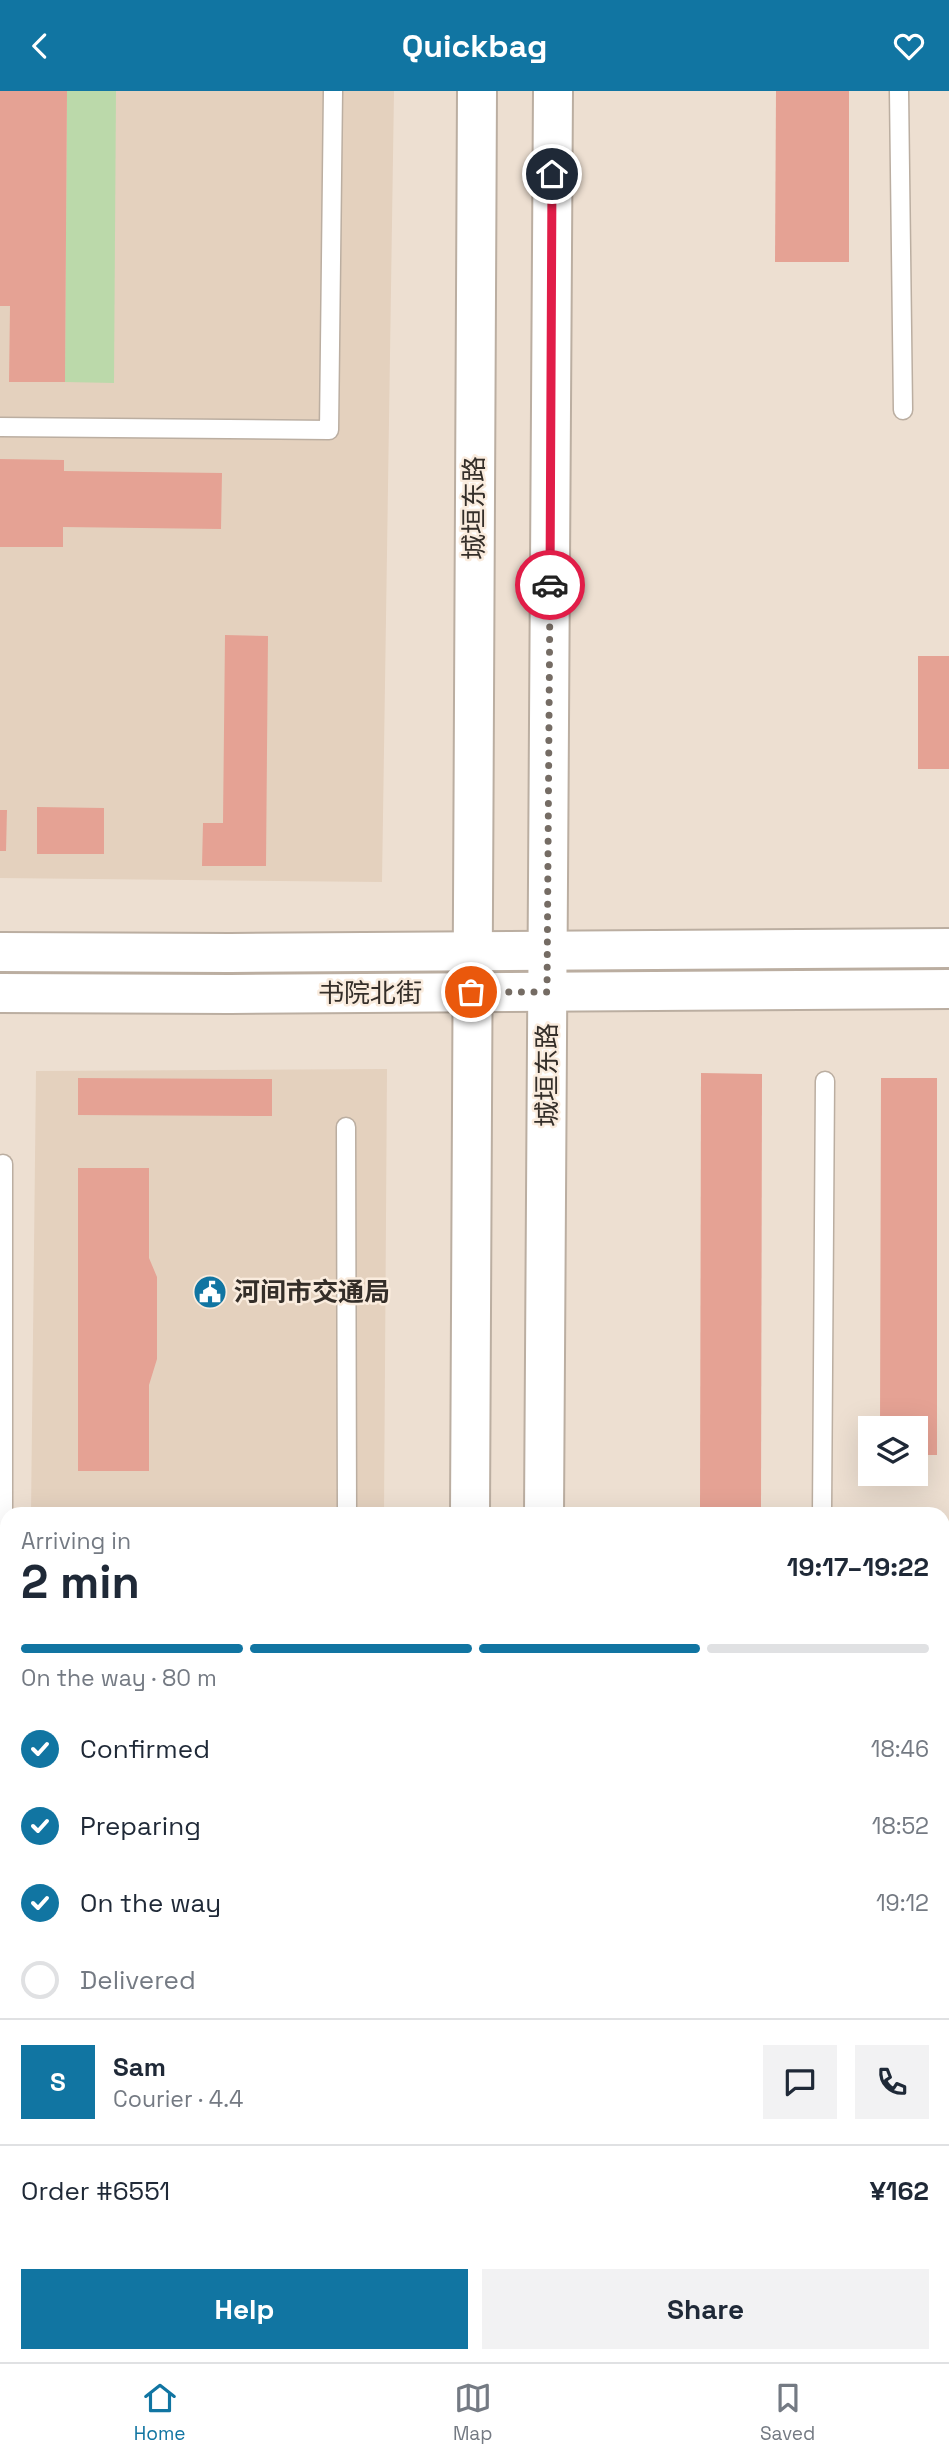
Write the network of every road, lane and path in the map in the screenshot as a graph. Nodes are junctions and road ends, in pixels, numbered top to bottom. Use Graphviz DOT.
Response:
graph roads {
  1 [pos="333,91"];
  2 [pos="477,91"];
  3 [pos="553,91"];
  4 [pos="899,91"];
  5 [pos="903,411"];
  6 [pos="0,427"];
  7 [pos="949,948"];
  8 [pos="472,951"];
  9 [pos="548,951"];
  10 [pos="0,952"];
  11 [pos="949,989"];
  12 [pos="471,992"];
  13 [pos="547,992"];
  14 [pos="0,993"];
  15 [pos="825,1081"];
  16 [pos="346,1127"];
  17 [pos="4,1164"];
  18 [pos="3,1507"];
  19 [pos="347,1507"];
  20 [pos="470,1507"];
  21 [pos="544,1507"];
  22 [pos="822,1507"];
  1 -- 6 [label="lane"];
  2 -- 8 [label="main road, 城垣东路"];
  3 -- 9 [label="main road, 城垣东路"];
  4 -- 5 [label="lane"];
  7 -- 9 [label="main road, 书院北街"];
  8 -- 9 [label="main road, 书院北街"];
  8 -- 10 [label="main road, 书院北街"];
  8 -- 12 [label="main road, 城垣东路"];
  9 -- 13 [label="main road, 城垣东路"];
  11 -- 13 [label="main road, 书院北街"];
  12 -- 13 [label="main road, 书院北街"];
  12 -- 14 [label="main road, 书院北街"];
  12 -- 20 [label="main road, 城垣东路"];
  13 -- 21 [label="main road, 城垣东路"];
  15 -- 22 [label="lane"];
  16 -- 19 [label="lane"];
  17 -- 18 [label="lane"];
}
